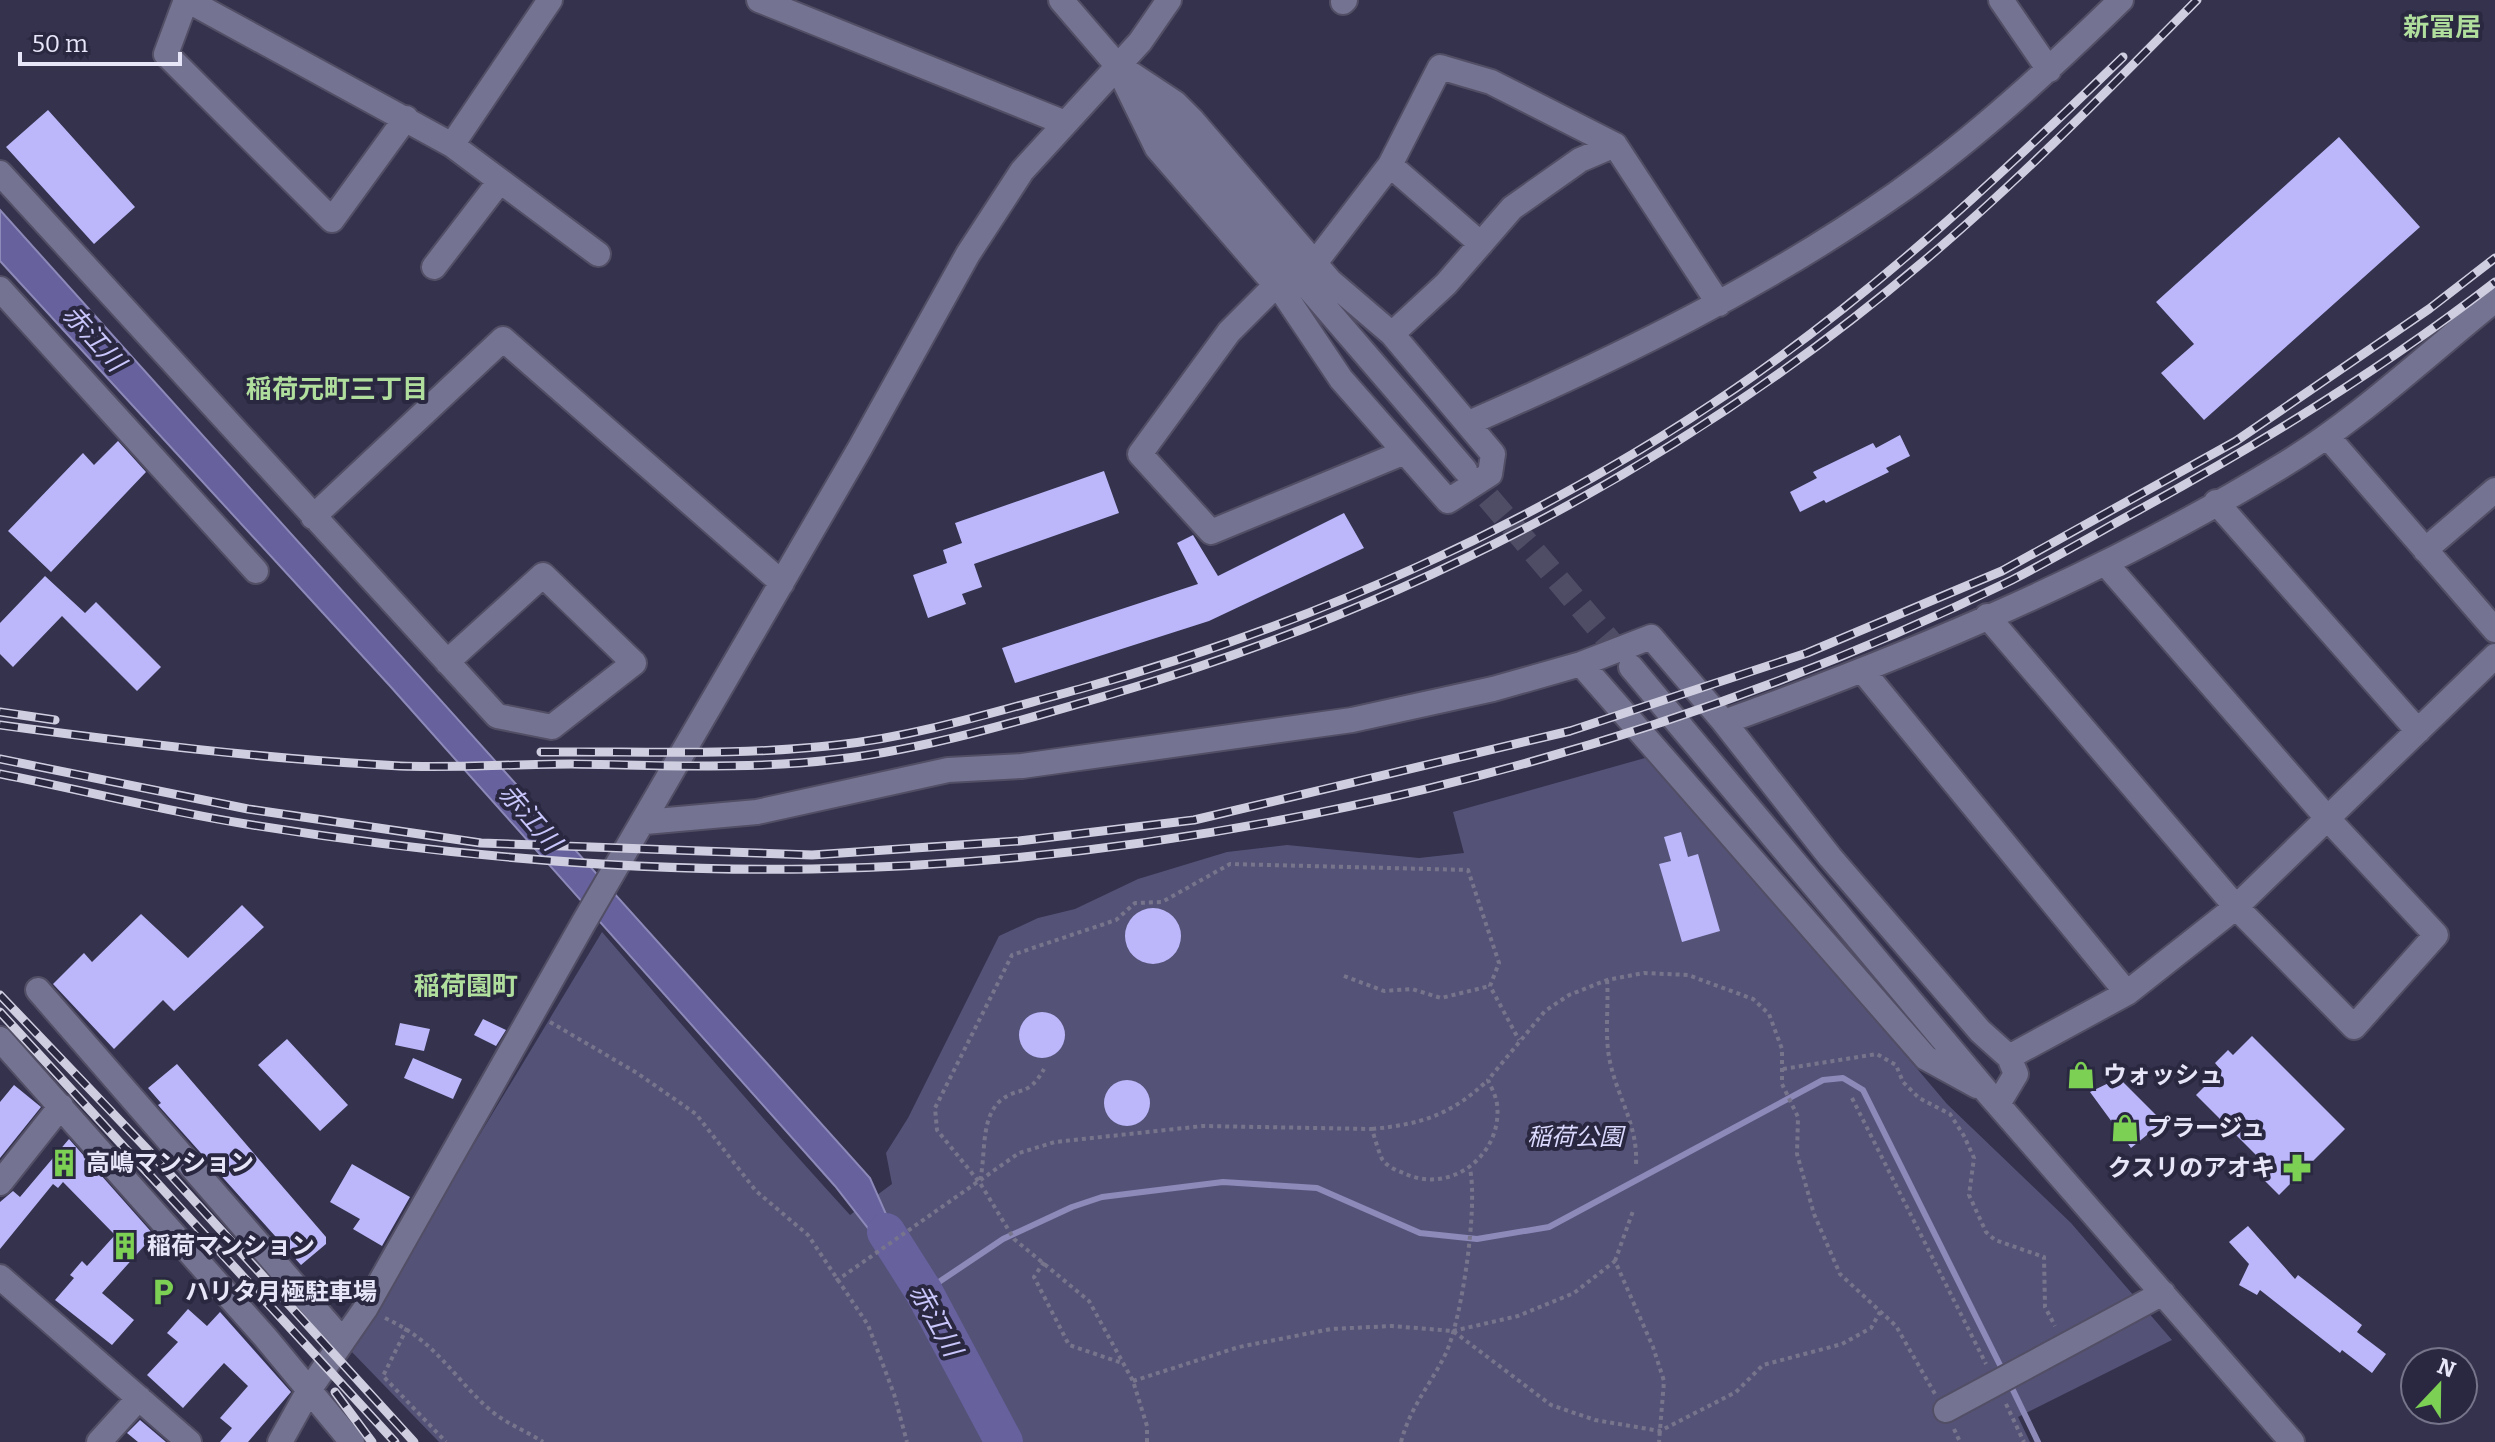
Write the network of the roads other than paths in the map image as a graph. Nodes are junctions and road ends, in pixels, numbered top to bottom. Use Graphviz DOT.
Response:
graph roads {
  1 [pos="186,0"];
  2 [pos="550,0"];
  3 [pos="759,0"];
  4 [pos="1061,0"];
  5 [pos="1169,0"];
  6 [pos="2001,0"];
  7 [pos="2121,0"];
  8 [pos="1116,64"];
  9 [pos="2049,70"];
  10 [pos="406,118"];
  11 [pos="1065,123"];
  12 [pos="452,145"];
  13 [pos="1615,145"];
  14 [pos="1390,165"];
  15 [pos="0,173"];
  16 [pos="500,181"];
  17 [pos="1481,244"];
  18 [pos="598,254"];
  19 [pos="1315,263"];
  20 [pos="434,267"];
  21 [pos="1276,285"];
  22 [pos="0,289"];
  23 [pos="2495,300"];
  24 [pos="1719,304"];
  25 [pos="1392,334"];
  26 [pos="1469,423"];
  27 [pos="2327,436"];
  28 [pos="1405,452"];
  29 [pos="1465,470"];
  30 [pos="2495,490"];
  31 [pos="2216,502"];
  32 [pos="313,517"];
  33 [pos="2425,550"];
  34 [pos="2106,564"];
  35 [pos="256,571"];
  36 [pos="782,583"];
  37 [pos="1987,616"];
  38 [pos="2495,630"];
  39 [pos="2495,656"];
  40 [pos="447,662"];
  41 [pos="1581,664"];
  42 [pos="1631,667"];
  43 [pos="1862,670"];
  44 [pos="1724,722"];
  45 [pos="2418,731"];
  46 [pos="2328,819"];
  47 [pos="645,822"];
  48 [pos="2236,907"];
  49 [pos="38,990"];
  50 [pos="2127,993"];
  51 [pos="0,1039"];
  52 [pos="2009,1057"];
  53 [pos="1993,1098"];
  54 [pos="61,1106"];
  55 [pos="0,1183"];
  56 [pos="0,1277"];
  57 [pos="2163,1293"];
  58 [pos="343,1341"];
  59 [pos="309,1390"];
  60 [pos="139,1398"];
  61 [pos="1946,1410"];
  62 [pos="99,1442"];
  63 [pos="189,1442"];
  64 [pos="280,1442"];
  65 [pos="352,1442"];
  66 [pos="2292,1442"];
  1 -- 10 [label="street"];
  1 -- 10 [label="street"];
  2 -- 12 [label="street"];
  3 -- 11 [label="street"];
  4 -- 8 [label="street"];
  5 -- 8 [label="street"];
  6 -- 9 [label="street"];
  7 -- 9 [label="street"];
  8 -- 11 [label="street"];
  8 -- 19 [label="street"];
  8 -- 21 [label="street"];
  8 -- 29 [label="street"];
  9 -- 24 [label="street"];
  10 -- 12 [label="street"];
  11 -- 36 [label="street"];
  12 -- 16 [label="street"];
  13 -- 14 [label="street"];
  13 -- 17 [label="street"];
  13 -- 24 [label="street"];
  14 -- 17 [label="street"];
  14 -- 19 [label="street"];
  15 -- 32 [label="street"];
  16 -- 18 [label="street"];
  16 -- 20 [label="street"];
  17 -- 25 [label="street"];
  19 -- 25 [label="street"];
  21 -- 28 [label="street"];
  21 -- 28 [label="street"];
  22 -- 35 [label="street"];
  23 -- 27 [label="street"];
  24 -- 26 [label="street"];
  25 -- 26 [label="street"];
  26 -- 28 [label="street"];
  27 -- 31 [label="street"];
  27 -- 33 [label="street"];
  30 -- 33 [label="street"];
  31 -- 34 [label="street"];
  31 -- 45 [label="street"];
  32 -- 36 [label="street"];
  32 -- 40 [label="street"];
  33 -- 38 [label="street"];
  34 -- 37 [label="street"];
  34 -- 46 [label="street"];
  36 -- 47 [label="street"];
  37 -- 43 [label="street"];
  37 -- 48 [label="street"];
  39 -- 45 [label="street"];
  40 -- 40 [label="street"];
  41 -- 44 [label="street"];
  41 -- 47 [label="street"];
  41 -- 53 [label="street"];
  42 -- 53 [label="street"];
  43 -- 44 [label="street"];
  43 -- 50 [label="street"];
  44 -- 52 [label="street"];
  45 -- 46 [label="street"];
  46 -- 48 [label="street"];
  46 -- 48 [label="street"];
  47 -- 58 [label="street"];
  48 -- 50 [label="street"];
  49 -- 58 [label="street"];
  50 -- 52 [label="street"];
  51 -- 54 [label="street"];
  52 -- 53 [label="street"];
  53 -- 57 [label="street"];
  54 -- 55 [label="street"];
  54 -- 59 [label="street"];
  56 -- 60 [label="street"];
  57 -- 61 [label="street"];
  57 -- 66 [label="street"];
  58 -- 59 [label="street"];
  59 -- 64 [label="street"];
  59 -- 65 [label="street"];
  60 -- 62 [label="street"];
  60 -- 63 [label="street"];
}
